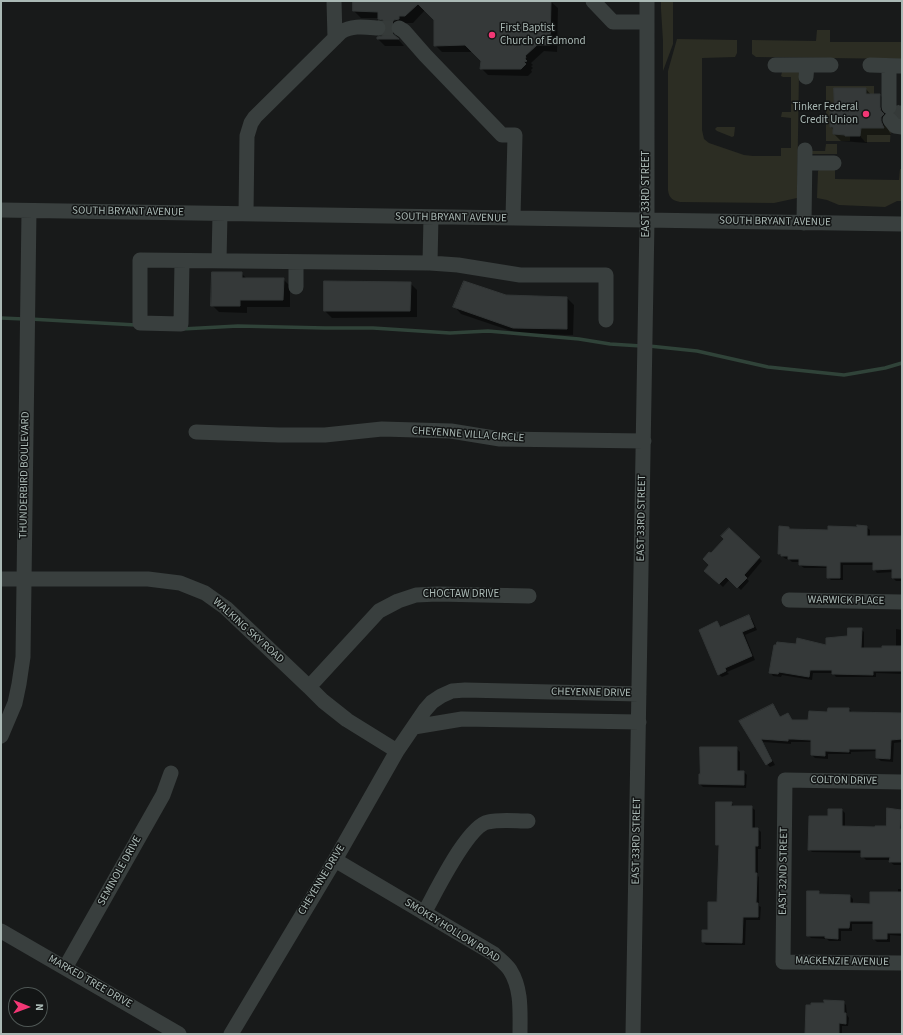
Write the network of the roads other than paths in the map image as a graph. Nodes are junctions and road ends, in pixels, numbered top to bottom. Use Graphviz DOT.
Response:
graph roads {
  1 [pos="334,1"];
  2 [pos="593,1"];
  3 [pos="647,1"];
  4 [pos="647,22"];
  5 [pos="378,28"];
  6 [pos="399,28"];
  7 [pos="335,38"];
  8 [pos="775,65"];
  9 [pos="831,65"];
  10 [pos="870,65"];
  11 [pos="896,66"];
  12 [pos="896,89"];
  13 [pos="895,111"];
  14 [pos="834,163"];
  15 [pos="1,210"];
  16 [pos="29,211"];
  17 [pos="220,214"];
  18 [pos="246,214"];
  19 [pos="431,217"];
  20 [pos="513,218"];
  21 [pos="648,221"];
  22 [pos="804,223"];
  23 [pos="902,224"];
  24 [pos="182,261"];
  25 [pos="219,261"];
  26 [pos="296,262"];
  27 [pos="430,263"];
  28 [pos="296,287"];
  29 [pos="606,320"];
  30 [pos="196,432"];
  31 [pos="644,441"];
  32 [pos="1,579"];
  33 [pos="24,579"];
  34 [pos="529,596"];
  35 [pos="789,600"];
  36 [pos="902,602"];
  37 [pos="309,687"];
  38 [pos="639,694"];
  39 [pos="639,722"];
  40 [pos="414,727"];
  41 [pos="3,728"];
  42 [pos="397,751"];
  43 [pos="171,773"];
  44 [pos="786,780"];
  45 [pos="902,782"];
  46 [pos="528,821"];
  47 [pos="335,860"];
  48 [pos="424,913"];
  49 [pos="1,931"];
  50 [pos="783,962"];
  51 [pos="902,963"];
  52 [pos="65,968"];
  53 [pos="179,1034"];
  54 [pos="231,1034"];
  55 [pos="520,1034"];
  56 [pos="633,1034"];
  1 -- 7 [label="street"];
  2 -- 4 [label="street"];
  3 -- 4 [label="street, EAST 33RD STREET"];
  4 -- 21 [label="street, EAST 33RD STREET"];
  5 -- 7 [label="street"];
  6 -- 20 [label="street"];
  7 -- 18 [label="street"];
  8 -- 9 [label="street"];
  10 -- 11 [label="street"];
  11 -- 12 [label="street"];
  12 -- 13 [label="street"];
  14 -- 22 [label="street"];
  15 -- 16 [label="street, SOUTH BRYANT AVENUE"];
  16 -- 17 [label="street, SOUTH BRYANT AVENUE"];
  16 -- 33 [label="street, THUNDERBIRD BOULEVARD"];
  17 -- 18 [label="street, SOUTH BRYANT AVENUE"];
  17 -- 25 [label="street"];
  18 -- 19 [label="street, SOUTH BRYANT AVENUE"];
  19 -- 20 [label="street, SOUTH BRYANT AVENUE"];
  19 -- 27 [label="street"];
  20 -- 21 [label="street, SOUTH BRYANT AVENUE"];
  21 -- 22 [label="street, SOUTH BRYANT AVENUE"];
  21 -- 31 [label="street, EAST 33RD STREET"];
  22 -- 23 [label="street, SOUTH BRYANT AVENUE"];
  24 -- 24 [label="street"];
  24 -- 25 [label="street"];
  25 -- 26 [label="street"];
  26 -- 27 [label="street"];
  26 -- 28 [label="street"];
  27 -- 29 [label="street"];
  30 -- 31 [label="street, CHEYENNE VILLA CIRCLE"];
  31 -- 38 [label="street, EAST 33RD STREET"];
  32 -- 33 [label="street, WALKING SKY ROAD"];
  33 -- 37 [label="street, WALKING SKY ROAD"];
  33 -- 41 [label="street, THUNDERBIRD BOULEVARD"];
  34 -- 37 [label="street, CHOCTAW DRIVE"];
  35 -- 36 [label="street, WARWICK PLACE"];
  37 -- 42 [label="street, WALKING SKY ROAD"];
  38 -- 39 [label="street, EAST 33RD STREET"];
  38 -- 40 [label="street, CHEYENNE DRIVE"];
  39 -- 40 [label="street"];
  39 -- 56 [label="street, EAST 33RD STREET"];
  40 -- 42 [label="street, CHEYENNE DRIVE"];
  42 -- 47 [label="street, CHEYENNE DRIVE"];
  43 -- 52 [label="street, SEMINOLE DRIVE"];
  44 -- 45 [label="street, COLTON DRIVE"];
  44 -- 50 [label="street, EAST 32ND STREET"];
  46 -- 48 [label="street"];
  47 -- 48 [label="street, SMOKEY HOLLOW ROAD"];
  47 -- 54 [label="street, CHEYENNE DRIVE"];
  48 -- 55 [label="street, SMOKEY HOLLOW ROAD"];
  49 -- 52 [label="street, MARKED TREE DRIVE"];
  50 -- 51 [label="street, MACKENZIE AVENUE"];
  52 -- 53 [label="street, MARKED TREE DRIVE"];
}
